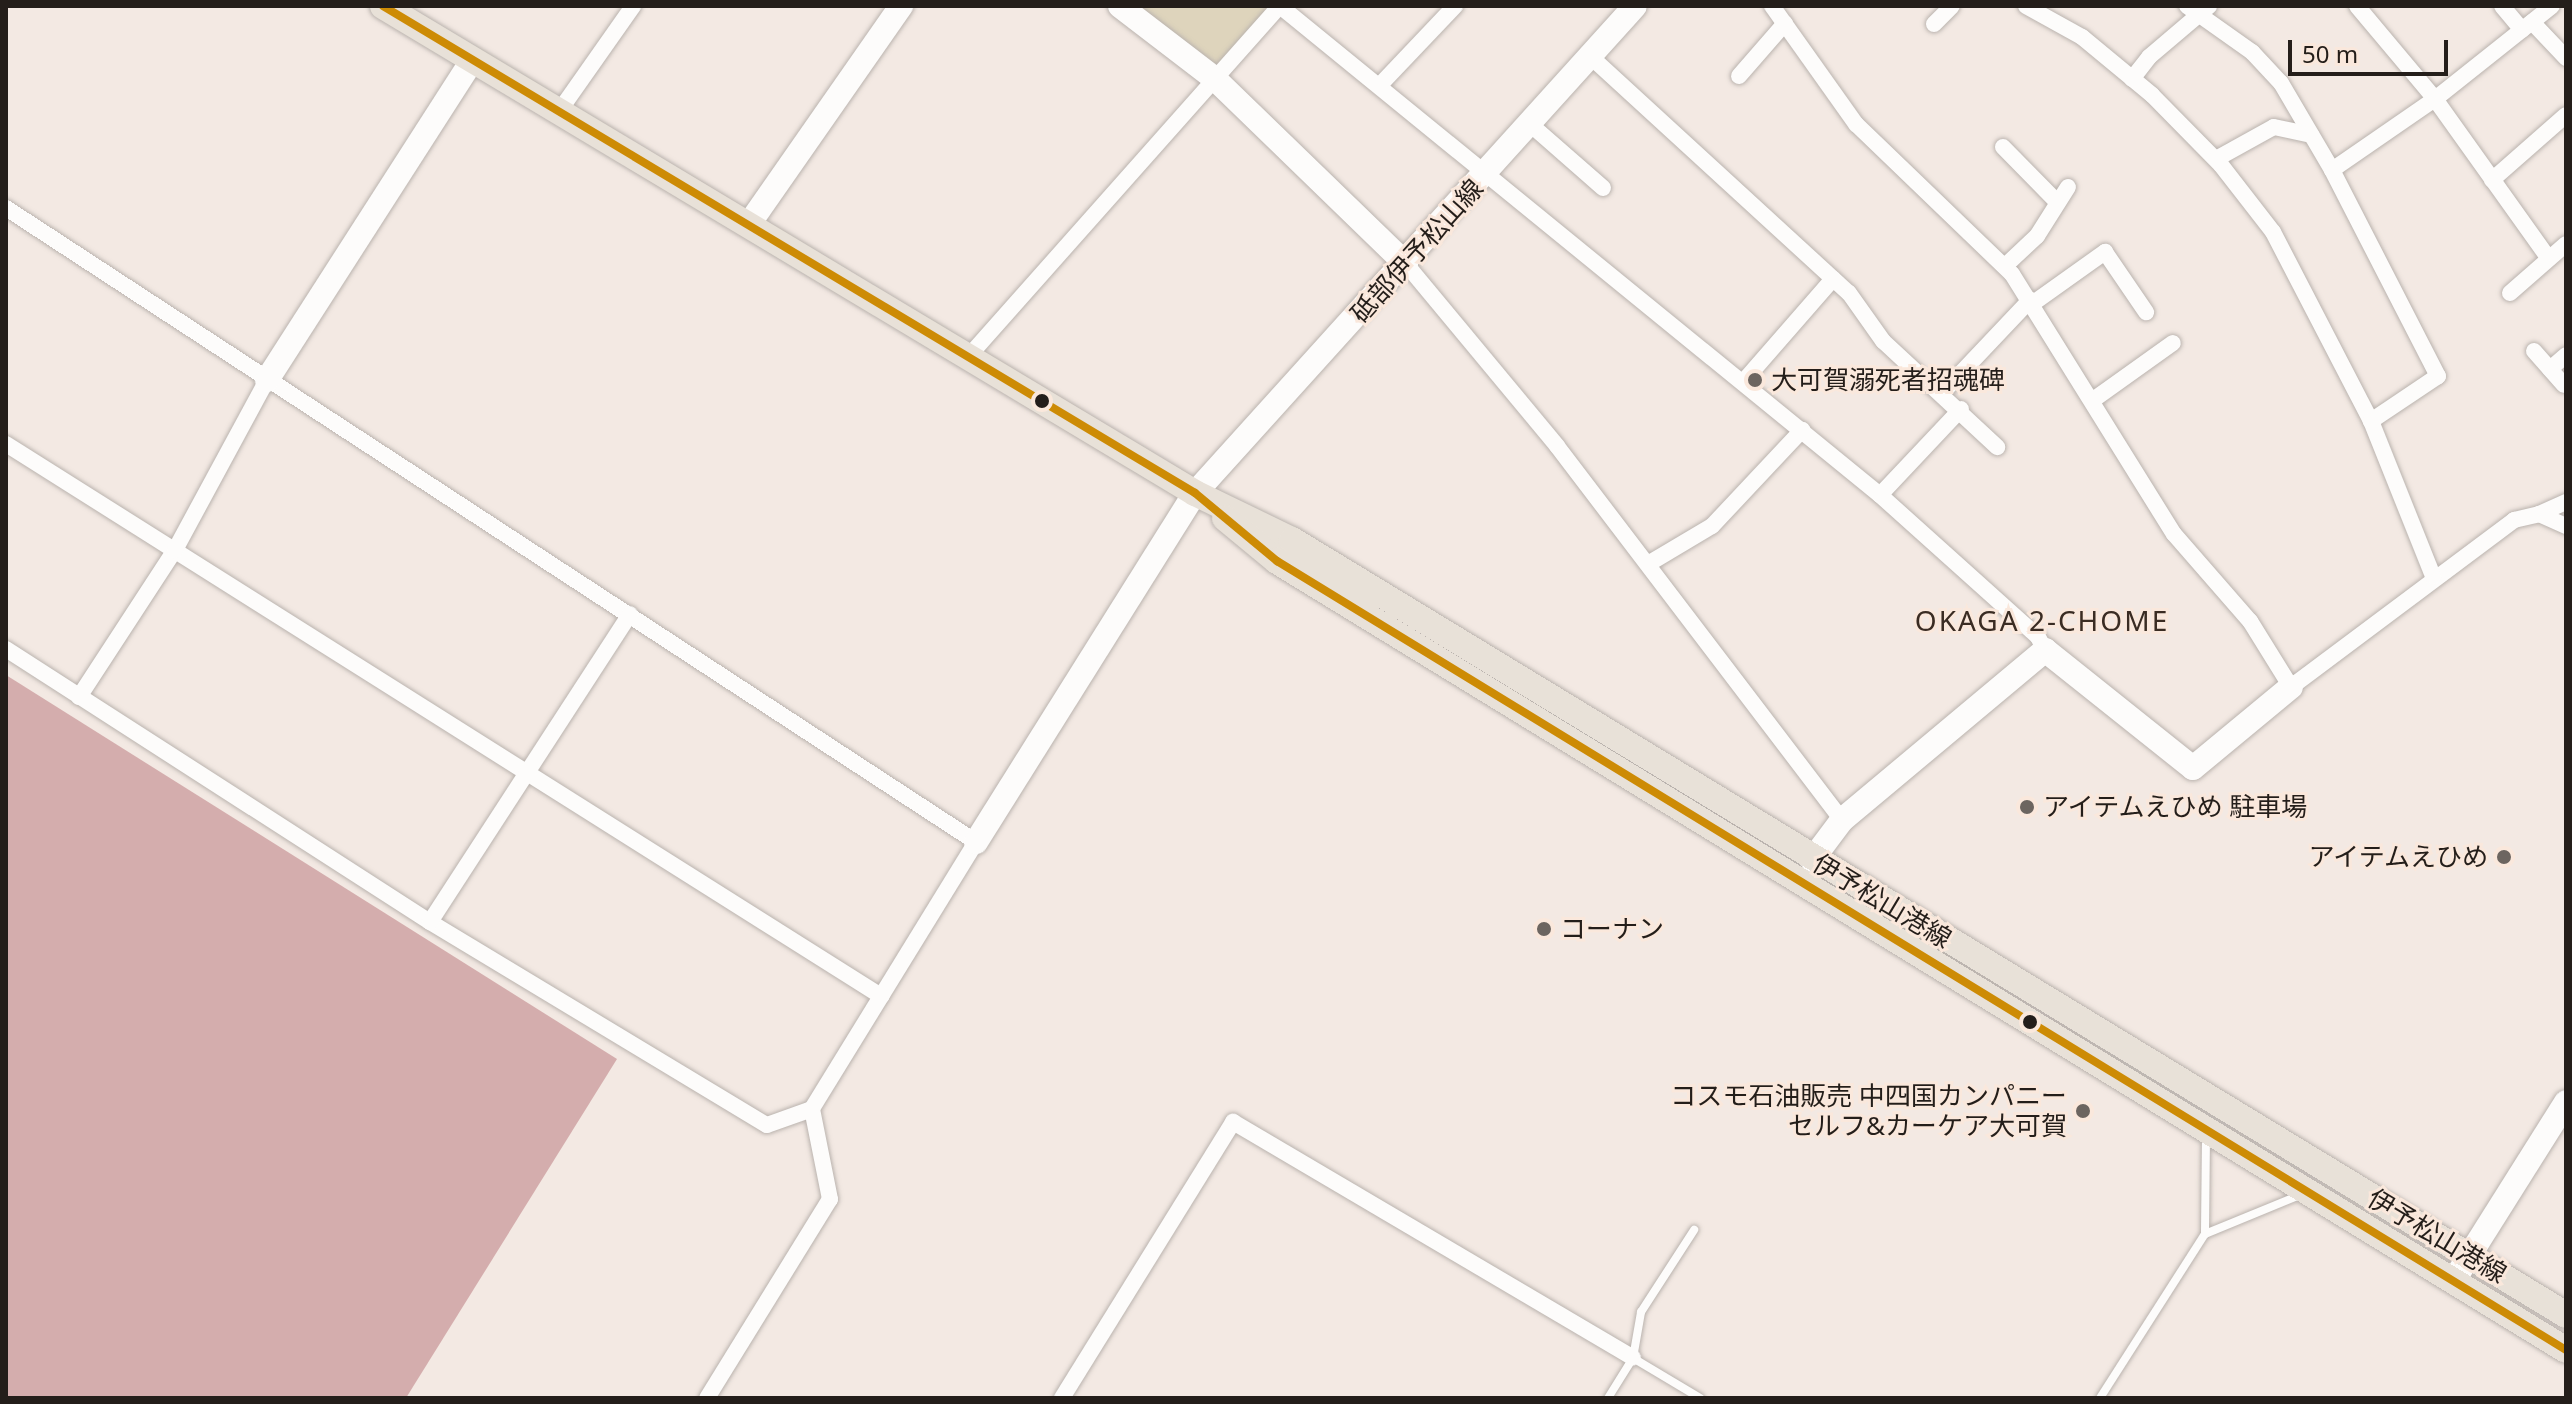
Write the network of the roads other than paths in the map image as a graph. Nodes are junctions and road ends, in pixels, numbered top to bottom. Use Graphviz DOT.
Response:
graph roads {
  1 [pos="383,6"];
  2 [pos="633,6"];
  3 [pos="901,6"];
  4 [pos="1120,6"];
  5 [pos="1455,6"];
  6 [pos="1635,6"];
  7 [pos="1772,6"];
  8 [pos="1952,6"];
  9 [pos="2026,6"];
  10 [pos="2357,6"];
  11 [pos="2502,6"];
  12 [pos="2552,6"];
  13 [pos="2198,9"];
  14 [pos="1785,23"];
  15 [pos="1934,24"];
  16 [pos="2527,26"];
  17 [pos="1590,56"];
  18 [pos="2566,58"];
  19 [pos="473,59"];
  20 [pos="1739,76"];
  21 [pos="1215,79"];
  22 [pos="2132,79"];
  23 [pos="1380,85"];
  24 [pos="2435,99"];
  25 [pos="560,110"];
  26 [pos="2566,115"];
  27 [pos="1530,124"];
  28 [pos="2311,135"];
  29 [pos="2003,147"];
  30 [pos="2216,159"];
  31 [pos="2332,170"];
  32 [pos="1489,171"];
  33 [pos="2492,180"];
  34 [pos="2068,187"];
  35 [pos="1603,188"];
  36 [pos="2058,203"];
  37 [pos="6,208"];
  38 [pos="749,224"];
  39 [pos="2566,244"];
  40 [pos="2549,259"];
  41 [pos="1406,264"];
  42 [pos="2005,266"];
  43 [pos="1833,279"];
  44 [pos="2510,293"];
  45 [pos="2031,302"];
  46 [pos="2146,312"];
  47 [pos="2173,343"];
  48 [pos="2534,351"];
  49 [pos="2566,355"];
  50 [pos="968,357"];
  51 [pos="2550,369"];
  52 [pos="267,380"];
  53 [pos="1743,382"];
  54 [pos="2564,385"];
  55 [pos="1943,392"];
  56 [pos="2093,400"];
  57 [pos="1961,409"];
  58 [pos="2371,421"];
  59 [pos="1802,430"];
  60 [pos="6,444"];
  61 [pos="1997,447"];
  62 [pos="1195,493"];
  63 [pos="1880,495"];
  64 [pos="2566,502"];
  65 [pos="2539,514"];
  66 [pos="2566,526"];
  67 [pos="175,550"];
  68 [pos="1648,564"];
  69 [pos="2433,576"];
  70 [pos="630,614"];
  71 [pos="6,649"];
  72 [pos="2045,650"];
  73 [pos="2291,687"];
  74 [pos="79,697"];
  75 [pos="529,771"];
  76 [pos="1842,820"];
  77 [pos="976,842"];
  78 [pos="1812,860"];
  79 [pos="430,922"];
  80 [pos="881,996"];
  81 [pos="2566,1102"];
  82 [pos="812,1109"];
  83 [pos="2208,1129"];
  84 [pos="2308,1192"];
  85 [pos="1694,1230"];
  86 [pos="2205,1234"];
  87 [pos="2470,1255"];
  88 [pos="2454,1280"];
  89 [pos="2566,1315"];
  90 [pos="2566,1350"];
  91 [pos="1633,1358"];
  92 [pos="707,1398"];
  93 [pos="1062,1398"];
  94 [pos="1608,1398"];
  95 [pos="1700,1398"];
  96 [pos="2100,1398"];
  1 -- 19 [label="main road, 伊予松山港線"];
  2 -- 25 [label="street"];
  3 -- 38 [label="street"];
  4 -- 21 [label="street"];
  5 -- 23 [label="street"];
  6 -- 17 [label="street, 砥部伊予松山線"];
  7 -- 14 [label="street"];
  8 -- 15 [label="street"];
  9 -- 22 [label="street"];
  10 -- 24 [label="street"];
  11 -- 16 [label="street"];
  12 -- 16 [label="street"];
  13 -- 22 [label="street"];
  13 -- 28 [label="street"];
  14 -- 20 [label="street"];
  14 -- 42 [label="street"];
  16 -- 18 [label="street"];
  16 -- 24 [label="street"];
  17 -- 27 [label="street, 砥部伊予松山線"];
  17 -- 43 [label="street"];
  19 -- 25 [label="main road, 伊予松山港線"];
  19 -- 52 [label="street"];
  21 -- 23 [label="street"];
  21 -- 41 [label="street"];
  21 -- 50 [label="street"];
  22 -- 30 [label="street"];
  23 -- 32 [label="street"];
  24 -- 31 [label="street"];
  24 -- 33 [label="street"];
  25 -- 38 [label="main road, 伊予松山港線"];
  26 -- 33 [label="street"];
  27 -- 32 [label="street, 砥部伊予松山線"];
  27 -- 35 [label="street"];
  28 -- 30 [label="street"];
  28 -- 31 [label="street"];
  29 -- 36 [label="street"];
  30 -- 58 [label="street"];
  31 -- 58 [label="street"];
  32 -- 41 [label="street, 砥部伊予松山線"];
  32 -- 53 [label="street"];
  33 -- 40 [label="street"];
  34 -- 36 [label="street"];
  36 -- 42 [label="street"];
  37 -- 52 [label="street"];
  38 -- 50 [label="main road, 伊予松山港線"];
  39 -- 40 [label="street"];
  40 -- 44 [label="street"];
  41 -- 62 [label="street, 砥部伊予松山線"];
  41 -- 68 [label="street"];
  42 -- 45 [label="street"];
  43 -- 53 [label="street"];
  43 -- 55 [label="street"];
  45 -- 46 [label="street"];
  45 -- 55 [label="street"];
  45 -- 56 [label="street"];
  47 -- 56 [label="street"];
  48 -- 51 [label="street"];
  49 -- 51 [label="street"];
  50 -- 62 [label="main road, 伊予松山港線"];
  51 -- 54 [label="street"];
  52 -- 67 [label="street"];
  52 -- 70 [label="street"];
  53 -- 59 [label="street"];
  55 -- 57 [label="street"];
  56 -- 73 [label="street"];
  57 -- 61 [label="street"];
  57 -- 63 [label="street"];
  58 -- 69 [label="street"];
  59 -- 63 [label="street"];
  59 -- 68 [label="street"];
  60 -- 67 [label="street"];
  62 -- 77 [label="street, 砥部伊予松山線"];
  62 -- 78 [label="main road, 伊予松山港線"];
  62 -- 83 [label="main road, 伊予松山港線"];
  63 -- 72 [label="street"];
  64 -- 65 [label="street"];
  65 -- 66 [label="street"];
  65 -- 69 [label="street"];
  67 -- 74 [label="street"];
  67 -- 75 [label="street"];
  68 -- 76 [label="street"];
  69 -- 73 [label="street"];
  70 -- 75 [label="street"];
  70 -- 77 [label="street"];
  71 -- 74 [label="street"];
  72 -- 73 [label="street"];
  72 -- 76 [label="street"];
  74 -- 79 [label="street"];
  75 -- 79 [label="street"];
  75 -- 80 [label="street"];
  76 -- 78 [label="street"];
  77 -- 80 [label="street"];
  78 -- 87 [label="main road, 伊予松山港線"];
  79 -- 82 [label="street"];
  80 -- 82 [label="street"];
  81 -- 87 [label="street"];
  82 -- 92 [label="street"];
  83 -- 84 [label="main road, 伊予松山港線"];
  83 -- 86 [label="lane"];
  84 -- 86 [label="lane"];
  84 -- 88 [label="main road, 伊予松山港線"];
  85 -- 91 [label="lane"];
  86 -- 96 [label="lane"];
  87 -- 88 [label="street"];
  87 -- 89 [label="main road, 伊予松山港線"];
  88 -- 90 [label="main road, 伊予松山港線"];
  91 -- 93 [label="street"];
  91 -- 94 [label="lane"];
  91 -- 95 [label="lane"];
}
